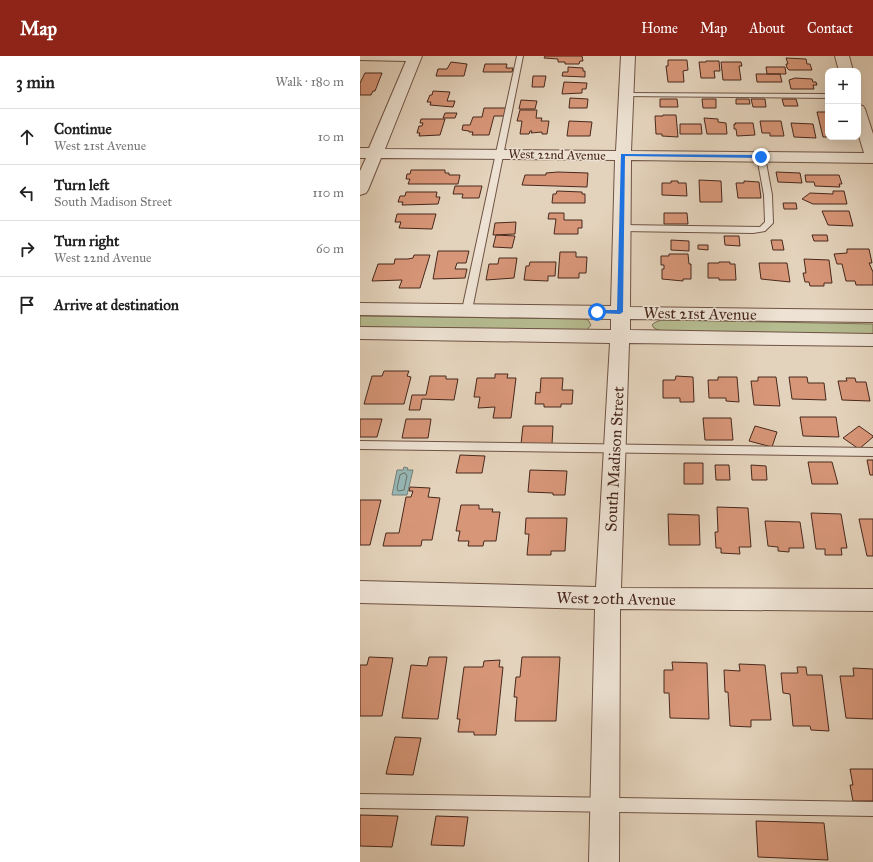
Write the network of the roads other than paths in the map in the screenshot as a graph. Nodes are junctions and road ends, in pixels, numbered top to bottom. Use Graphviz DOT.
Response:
graph roads {
  1 [pos="360,56"];
  2 [pos="415,56"];
  3 [pos="520,56"];
  4 [pos="628,56"];
  5 [pos="842,56"];
  6 [pos="845,68"];
  7 [pos="626,95"];
  8 [pos="825,96"];
  9 [pos="861,119"];
  10 [pos="367,153"];
  11 [pos="499,154"];
  12 [pos="623,155"];
  13 [pos="761,157"];
  14 [pos="873,158"];
  15 [pos="360,190"];
  16 [pos="622,228"];
  17 [pos="360,309"];
  18 [pos="467,310"];
  19 [pos="620,312"];
  20 [pos="873,316"];
  21 [pos="360,333"];
  22 [pos="620,337"];
  23 [pos="873,340"];
  24 [pos="360,445"];
  25 [pos="615,449"];
  26 [pos="873,452"];
  27 [pos="360,592"];
  28 [pos="608,598"];
  29 [pos="873,600"];
  30 [pos="360,801"];
  31 [pos="605,805"];
  32 [pos="873,809"];
  33 [pos="604,862"];
  1 -- 2 [label="street"];
  2 -- 10 [label="street"];
  3 -- 11 [label="lane"];
  4 -- 7 [label="street, South Madison Street"];
  5 -- 6 [label="street"];
  7 -- 8 [label="lane"];
  7 -- 12 [label="street, South Madison Street"];
  9 -- 14 [label="street"];
  10 -- 11 [label="street, West 22nd Avenue"];
  10 -- 15 [label="street"];
  11 -- 12 [label="street, West 22nd Avenue"];
  11 -- 18 [label="lane"];
  12 -- 13 [label="street, West 22nd Avenue"];
  12 -- 16 [label="street, South Madison Street"];
  13 -- 14 [label="street, West 22nd Avenue"];
  13 -- 16 [label="lane"];
  16 -- 19 [label="street, South Madison Street"];
  17 -- 18 [label="street, West 21st Avenue"];
  18 -- 19 [label="street, West 21st Avenue"];
  19 -- 20 [label="street, West 21st Avenue"];
  19 -- 22 [label="street, South Madison Street"];
  21 -- 22 [label="street, West 21st Avenue"];
  22 -- 23 [label="street, West 21st Avenue"];
  22 -- 25 [label="street, South Madison Street"];
  24 -- 25 [label="lane"];
  25 -- 26 [label="lane"];
  25 -- 28 [label="street, South Madison Street"];
  27 -- 28 [label="street, West 20th Avenue"];
  28 -- 29 [label="street, West 20th Avenue"];
  28 -- 31 [label="street, South Madison Street"];
  30 -- 31 [label="lane"];
  31 -- 32 [label="lane"];
  31 -- 33 [label="street, South Madison Street"];
}
